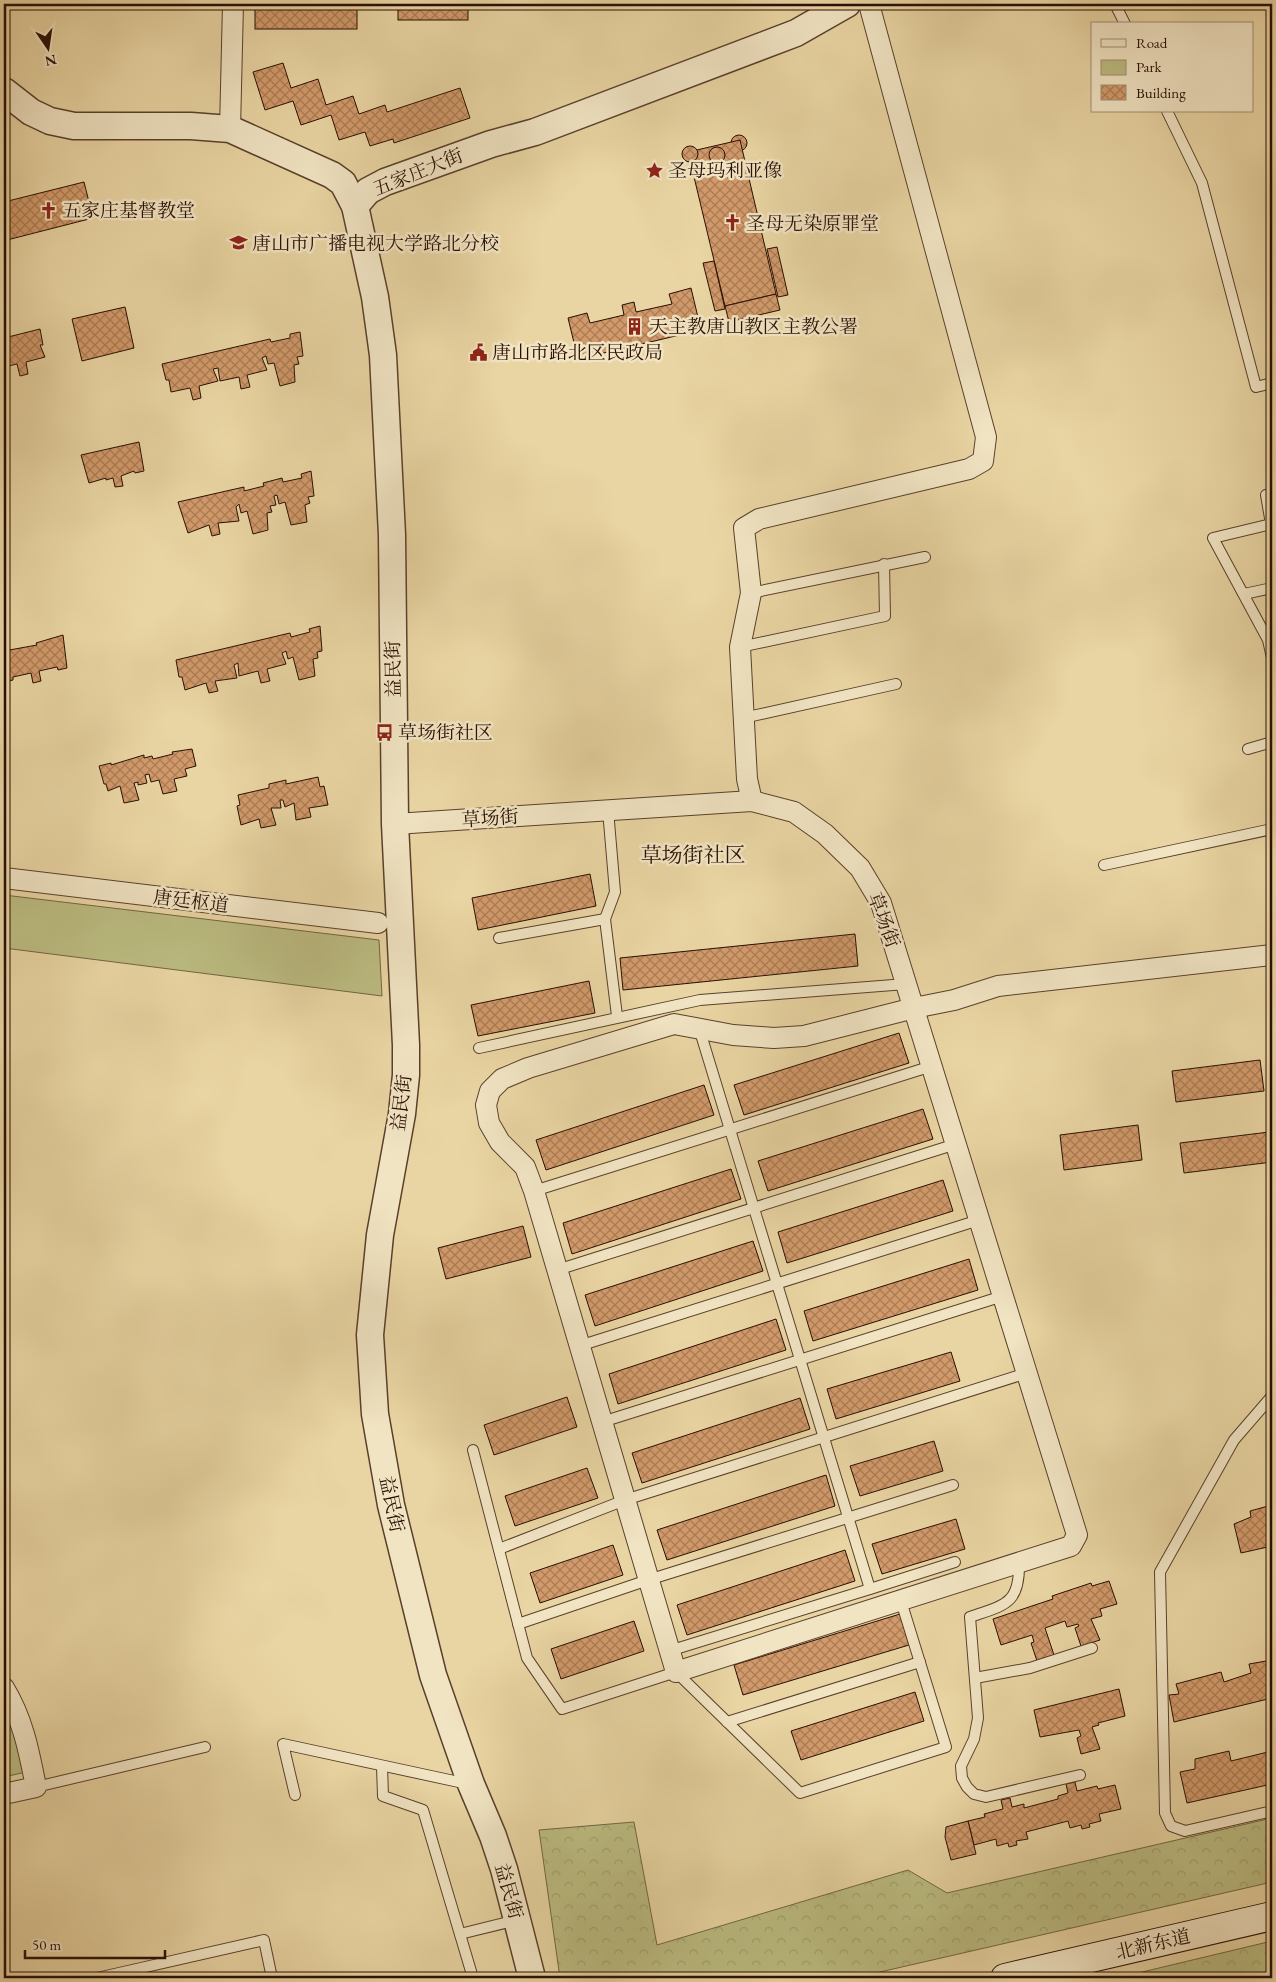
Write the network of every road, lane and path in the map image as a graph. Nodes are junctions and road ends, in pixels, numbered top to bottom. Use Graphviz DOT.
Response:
graph roads {
  1 [pos="233,4"];
  2 [pos="847,4"];
  3 [pos="869,4"];
  4 [pos="1115,4"];
  5 [pos="1124,22"];
  6 [pos="4,91"];
  7 [pos="1167,112"];
  8 [pos="230,129"];
  9 [pos="355,206"];
  10 [pos="1272,383"];
  11 [pos="1272,494"];
  12 [pos="925,557"];
  13 [pos="884,564"];
  14 [pos="1272,588"];
  15 [pos="751,593"];
  16 [pos="1244,594"];
  17 [pos="740,647"];
  18 [pos="1272,658"];
  19 [pos="896,684"];
  20 [pos="743,718"];
  21 [pos="1272,742"];
  22 [pos="1248,749"];
  23 [pos="752,801"];
  24 [pos="608,810"];
  25 [pos="395,824"];
  26 [pos="1272,829"];
  27 [pos="1104,864"];
  28 [pos="4,878"];
  29 [pos="604,919"];
  30 [pos="378,923"];
  31 [pos="499,938"];
  32 [pos="1272,955"];
  33 [pos="906,984"];
  34 [pos="914,1008"];
  35 [pos="618,1016"];
  36 [pos="698,1027"];
  37 [pos="479,1048"];
  38 [pos="932,1066"];
  39 [pos="730,1129"];
  40 [pos="956,1144"];
  41 [pos="534,1191"];
  42 [pos="754,1208"];
  43 [pos="979,1220"];
  44 [pos="557,1270"];
  45 [pos="777,1284"];
  46 [pos="1003,1296"];
  47 [pos="579,1346"];
  48 [pos="800,1360"];
  49 [pos="1027,1373"];
  50 [pos="1272,1396"];
  51 [pos="602,1422"];
  52 [pos="824,1436"];
  53 [pos="473,1450"];
  54 [pos="953,1485"];
  55 [pos="625,1500"];
  56 [pos="849,1518"];
  57 [pos="499,1549"];
  58 [pos="955,1562"];
  59 [pos="1019,1563"];
  60 [pos="648,1580"];
  61 [pos="870,1589"];
  62 [pos="901,1601"];
  63 [pos="518,1624"];
  64 [pos="1092,1648"];
  65 [pos="669,1651"];
  66 [pos="920,1662"];
  67 [pos="676,1672"];
  68 [pos="975,1678"];
  69 [pos="4,1688"];
  70 [pos="727,1722"];
  71 [pos="205,1747"];
  72 [pos="382,1766"];
  73 [pos="1080,1775"];
  74 [pos="471,1784"];
  75 [pos="36,1787"];
  76 [pos="4,1794"];
  77 [pos="296,1795"];
  78 [pos="1272,1811"];
  79 [pos="1272,1916"];
  80 [pos="518,1920"];
  81 [pos="460,1934"];
  82 [pos="97,1978"];
  83 [pos="272,1978"];
  84 [pos="473,1978"];
  85 [pos="532,1978"];
  86 [pos="1005,1978"];
  1 -- 8 [label="street"];
  2 -- 9 [label="street, 五家庄大街"];
  3 -- 15 [label="street"];
  4 -- 5 [label="lane"];
  6 -- 8 [label="street, 五家庄大街"];
  7 -- 10 [label="lane"];
  8 -- 9 [label="street, 五家庄大街"];
  9 -- 25 [label="street, 益民街"];
  11 -- 16 [label="lane"];
  12 -- 13 [label="lane"];
  13 -- 15 [label="lane"];
  13 -- 17 [label="lane"];
  14 -- 16 [label="lane"];
  15 -- 17 [label="street"];
  16 -- 18 [label="lane"];
  17 -- 20 [label="street"];
  19 -- 20 [label="lane"];
  20 -- 23 [label="street"];
  21 -- 22 [label="lane"];
  23 -- 24 [label="street, 草场街"];
  23 -- 33 [label="street, 草场街"];
  24 -- 25 [label="street, 草场街"];
  24 -- 29 [label="lane"];
  25 -- 74 [label="street, 益民街"];
  26 -- 27 [label="lane"];
  28 -- 30 [label="street, 唐廷枢道"];
  29 -- 31 [label="lane"];
  29 -- 35 [label="lane"];
  32 -- 34 [label="street"];
  33 -- 34 [label="street, 草场街"];
  33 -- 35 [label="lane"];
  34 -- 36 [label="street"];
  34 -- 38 [label="street, 草场街"];
  35 -- 37 [label="lane"];
  36 -- 39 [label="lane"];
  36 -- 41 [label="street"];
  38 -- 39 [label="lane"];
  38 -- 40 [label="street, 草场街"];
  39 -- 41 [label="lane"];
  39 -- 42 [label="lane"];
  40 -- 42 [label="lane"];
  40 -- 43 [label="street, 草场街"];
  41 -- 44 [label="street"];
  42 -- 44 [label="lane"];
  42 -- 45 [label="lane"];
  43 -- 45 [label="lane"];
  43 -- 46 [label="street, 草场街"];
  44 -- 47 [label="street"];
  45 -- 47 [label="lane"];
  45 -- 48 [label="lane"];
  46 -- 48 [label="lane"];
  46 -- 49 [label="street, 草场街"];
  47 -- 51 [label="street"];
  48 -- 51 [label="lane"];
  48 -- 52 [label="lane"];
  49 -- 52 [label="lane"];
  49 -- 59 [label="street, 草场街"];
  50 -- 78 [label="lane"];
  51 -- 55 [label="street"];
  52 -- 55 [label="lane"];
  52 -- 56 [label="lane"];
  53 -- 57 [label="lane"];
  54 -- 56 [label="lane"];
  55 -- 57 [label="lane"];
  55 -- 60 [label="street"];
  56 -- 60 [label="lane"];
  56 -- 61 [label="lane"];
  57 -- 63 [label="lane"];
  58 -- 61 [label="lane"];
  59 -- 62 [label="street, 草场街"];
  59 -- 68 [label="lane"];
  60 -- 63 [label="lane"];
  60 -- 65 [label="street"];
  61 -- 65 [label="lane"];
  62 -- 66 [label="lane"];
  62 -- 67 [label="street, 草场街"];
  63 -- 67 [label="lane"];
  64 -- 68 [label="lane"];
  65 -- 67 [label="street"];
  66 -- 70 [label="lane"];
  66 -- 70 [label="lane"];
  67 -- 70 [label="lane"];
  68 -- 73 [label="lane"];
  69 -- 75 [label="street"];
  71 -- 75 [label="lane"];
  72 -- 74 [label="lane"];
  72 -- 77 [label="lane"];
  72 -- 81 [label="lane"];
  74 -- 80 [label="street, 益民街"];
  75 -- 76 [label="street"];
  79 -- 86 [label="main road, 北新东道"];
  80 -- 81 [label="lane"];
  80 -- 85 [label="street, 益民街"];
  81 -- 84 [label="lane"];
  82 -- 83 [label="lane"];
}
